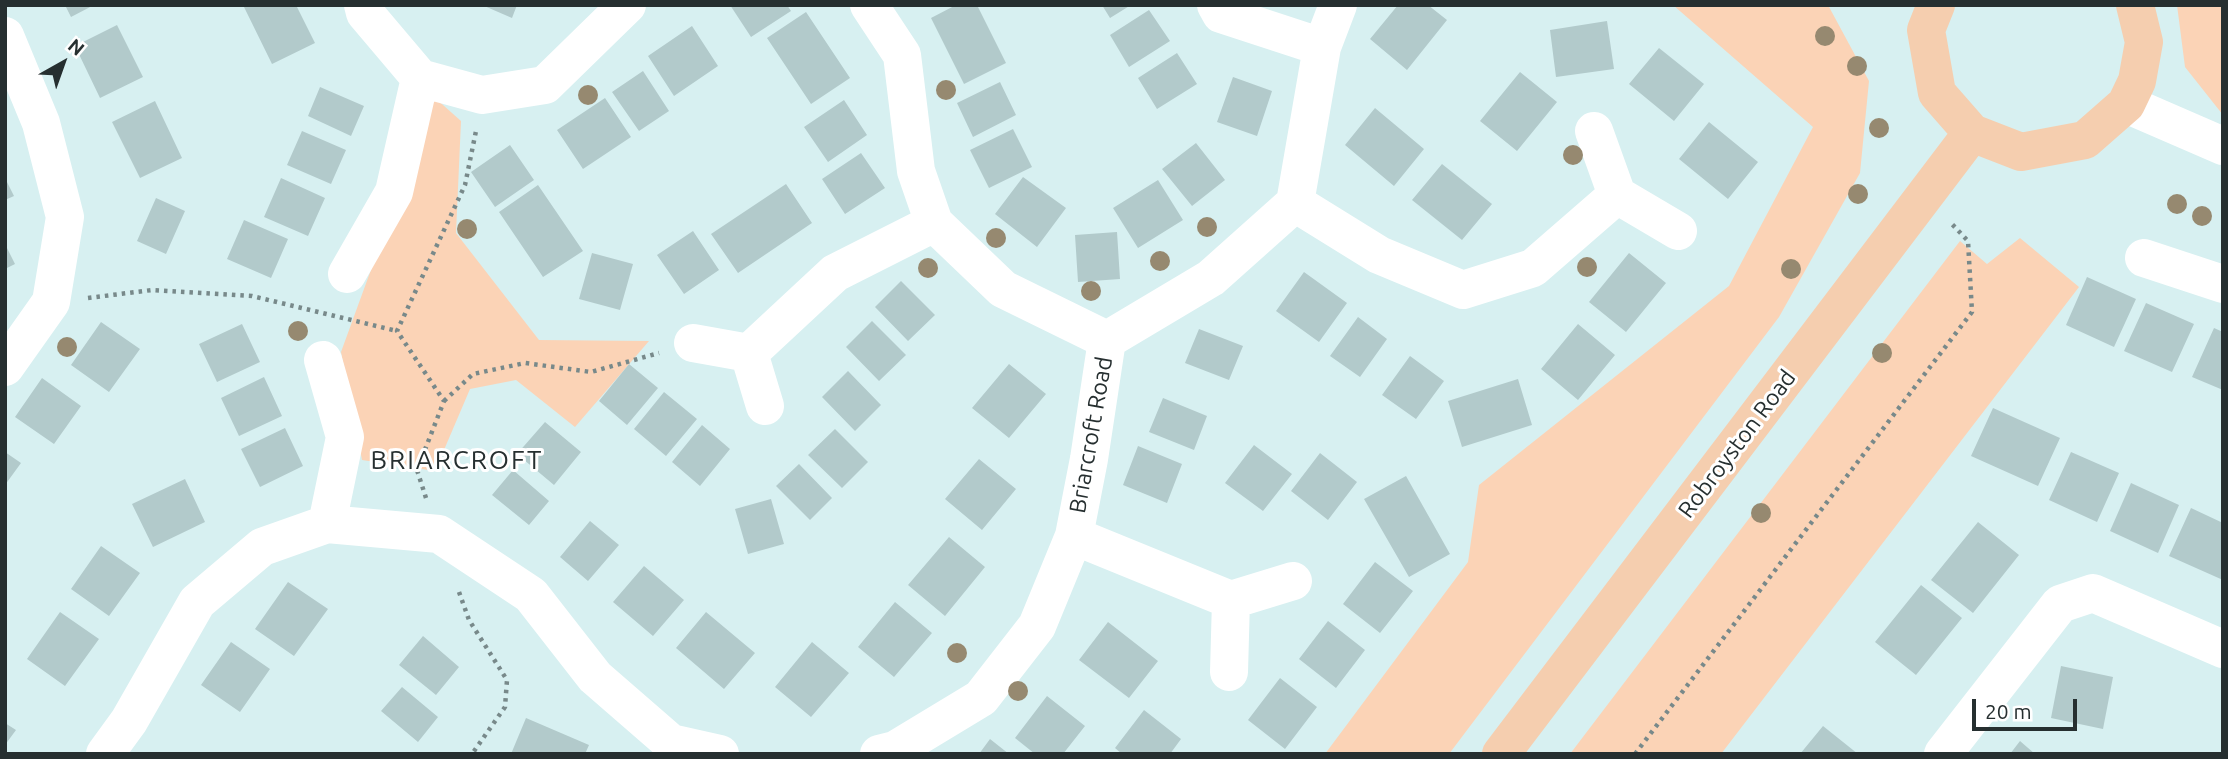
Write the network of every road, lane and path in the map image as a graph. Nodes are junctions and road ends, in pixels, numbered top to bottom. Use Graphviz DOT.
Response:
graph roads {
  1 [pos="363,5"];
  2 [pos="627,5"];
  3 [pos="869,5"];
  4 [pos="1216,5"];
  5 [pos="1338,5"];
  6 [pos="1936,5"];
  7 [pos="2135,5"];
  8 [pos="5,36"];
  9 [pos="1322,47"];
  10 [pos="420,78"];
  11 [pos="482,95"];
  12 [pos="2126,104"];
  13 [pos="1594,131"];
  14 [pos="1972,133"];
  15 [pos="2223,146"];
  16 [pos="1617,195"];
  17 [pos="1925,196"];
  18 [pos="1296,203"];
  19 [pos="934,223"];
  20 [pos="1678,232"];
  21 [pos="2144,258"];
  22 [pos="347,274"];
  23 [pos="2223,284"];
  24 [pos="51,302"];
  25 [pos="397,331"];
  26 [pos="1107,340"];
  27 [pos="693,343"];
  28 [pos="750,353"];
  29 [pos="323,360"];
  30 [pos="5,367"];
  31 [pos="444,401"];
  32 [pos="765,406"];
  33 [pos="327,524"];
  34 [pos="439,534"];
  35 [pos="1074,536"];
  36 [pos="1293,581"];
  37 [pos="1231,600"];
  38 [pos="2223,649"];
  39 [pos="1228,672"];
  40 [pos="105,754"];
  41 [pos="472,754"];
  42 [pos="720,754"];
  43 [pos="878,754"];
  44 [pos="1501,754"];
  45 [pos="1635,754"];
  46 [pos="1943,754"];
  1 -- 10 [label="street"];
  2 -- 11 [label="street"];
  3 -- 19 [label="street"];
  4 -- 9 [label="street"];
  5 -- 9 [label="street"];
  6 -- 14 [label="main road"];
  7 -- 12 [label="main road"];
  8 -- 24 [label="street"];
  9 -- 18 [label="street"];
  10 -- 11 [label="street"];
  10 -- 22 [label="street"];
  11 -- 25 [label="path"];
  12 -- 14 [label="main road"];
  12 -- 15 [label="street"];
  13 -- 16 [label="street"];
  14 -- 17 [label="main road, Robroyston Road"];
  16 -- 18 [label="street"];
  16 -- 20 [label="street"];
  17 -- 44 [label="main road, Robroyston Road"];
  17 -- 45 [label="path"];
  18 -- 26 [label="street, Briarcroft Road"];
  19 -- 26 [label="street"];
  19 -- 28 [label="street"];
  21 -- 23 [label="street"];
  24 -- 25 [label="path"];
  24 -- 30 [label="street"];
  25 -- 31 [label="path"];
  26 -- 35 [label="street, Briarcroft Road"];
  27 -- 28 [label="street"];
  27 -- 31 [label="path"];
  28 -- 32 [label="street"];
  29 -- 33 [label="street"];
  31 -- 34 [label="path"];
  33 -- 34 [label="street"];
  33 -- 40 [label="street"];
  34 -- 41 [label="path"];
  34 -- 42 [label="street"];
  35 -- 37 [label="street"];
  35 -- 43 [label="street, Briarcroft Road"];
  36 -- 37 [label="street"];
  37 -- 39 [label="street"];
  38 -- 46 [label="street"];
}
